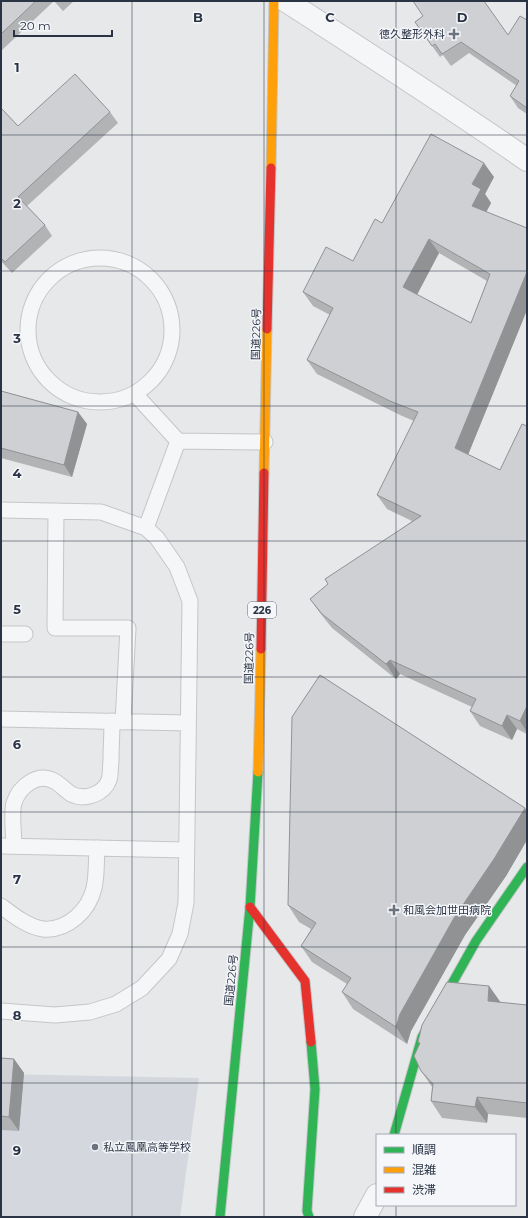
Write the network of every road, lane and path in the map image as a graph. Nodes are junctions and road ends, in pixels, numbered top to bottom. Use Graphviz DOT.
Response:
graph roads {
  1 [pos="274,1"];
  2 [pos="286,1"];
  3 [pos="527,160"];
  4 [pos="135,394"];
  5 [pos="178,440"];
  6 [pos="265,442"];
  7 [pos="1,510"];
  8 [pos="56,511"];
  9 [pos="146,528"];
  10 [pos="1,634"];
  11 [pos="25,634"];
  12 [pos="1,719"];
  13 [pos="118,722"];
  14 [pos="188,723"];
  15 [pos="7,846"];
  16 [pos="97,848"];
  17 [pos="186,850"];
  18 [pos="527,867"];
  19 [pos="1,906"];
  20 [pos="250,906"];
  21 [pos="1,1011"];
  22 [pos="394,1134"];
  23 [pos="376,1197"];
  24 [pos="220,1217"];
  25 [pos="309,1217"];
  26 [pos="365,1217"];
  1 -- 6 [label="main road, 国道226号 / 226"];
  2 -- 3 [label="street"];
  4 -- 4 [label="lane"];
  4 -- 5 [label="lane"];
  5 -- 6 [label="lane"];
  5 -- 9 [label="lane"];
  6 -- 20 [label="main road, 国道226号 / 226"];
  7 -- 8 [label="lane"];
  8 -- 9 [label="lane"];
  8 -- 13 [label="lane"];
  9 -- 14 [label="lane"];
  10 -- 11 [label="lane"];
  12 -- 13 [label="lane"];
  13 -- 14 [label="lane"];
  13 -- 15 [label="lane"];
  14 -- 17 [label="lane"];
  15 -- 16 [label="lane"];
  16 -- 17 [label="lane"];
  16 -- 19 [label="lane"];
  17 -- 21 [label="lane"];
  18 -- 22 [label="main road"];
  20 -- 24 [label="main road, 国道226号 / 226"];
  20 -- 25 [label="main road"];
  23 -- 26 [label="street"];
}
